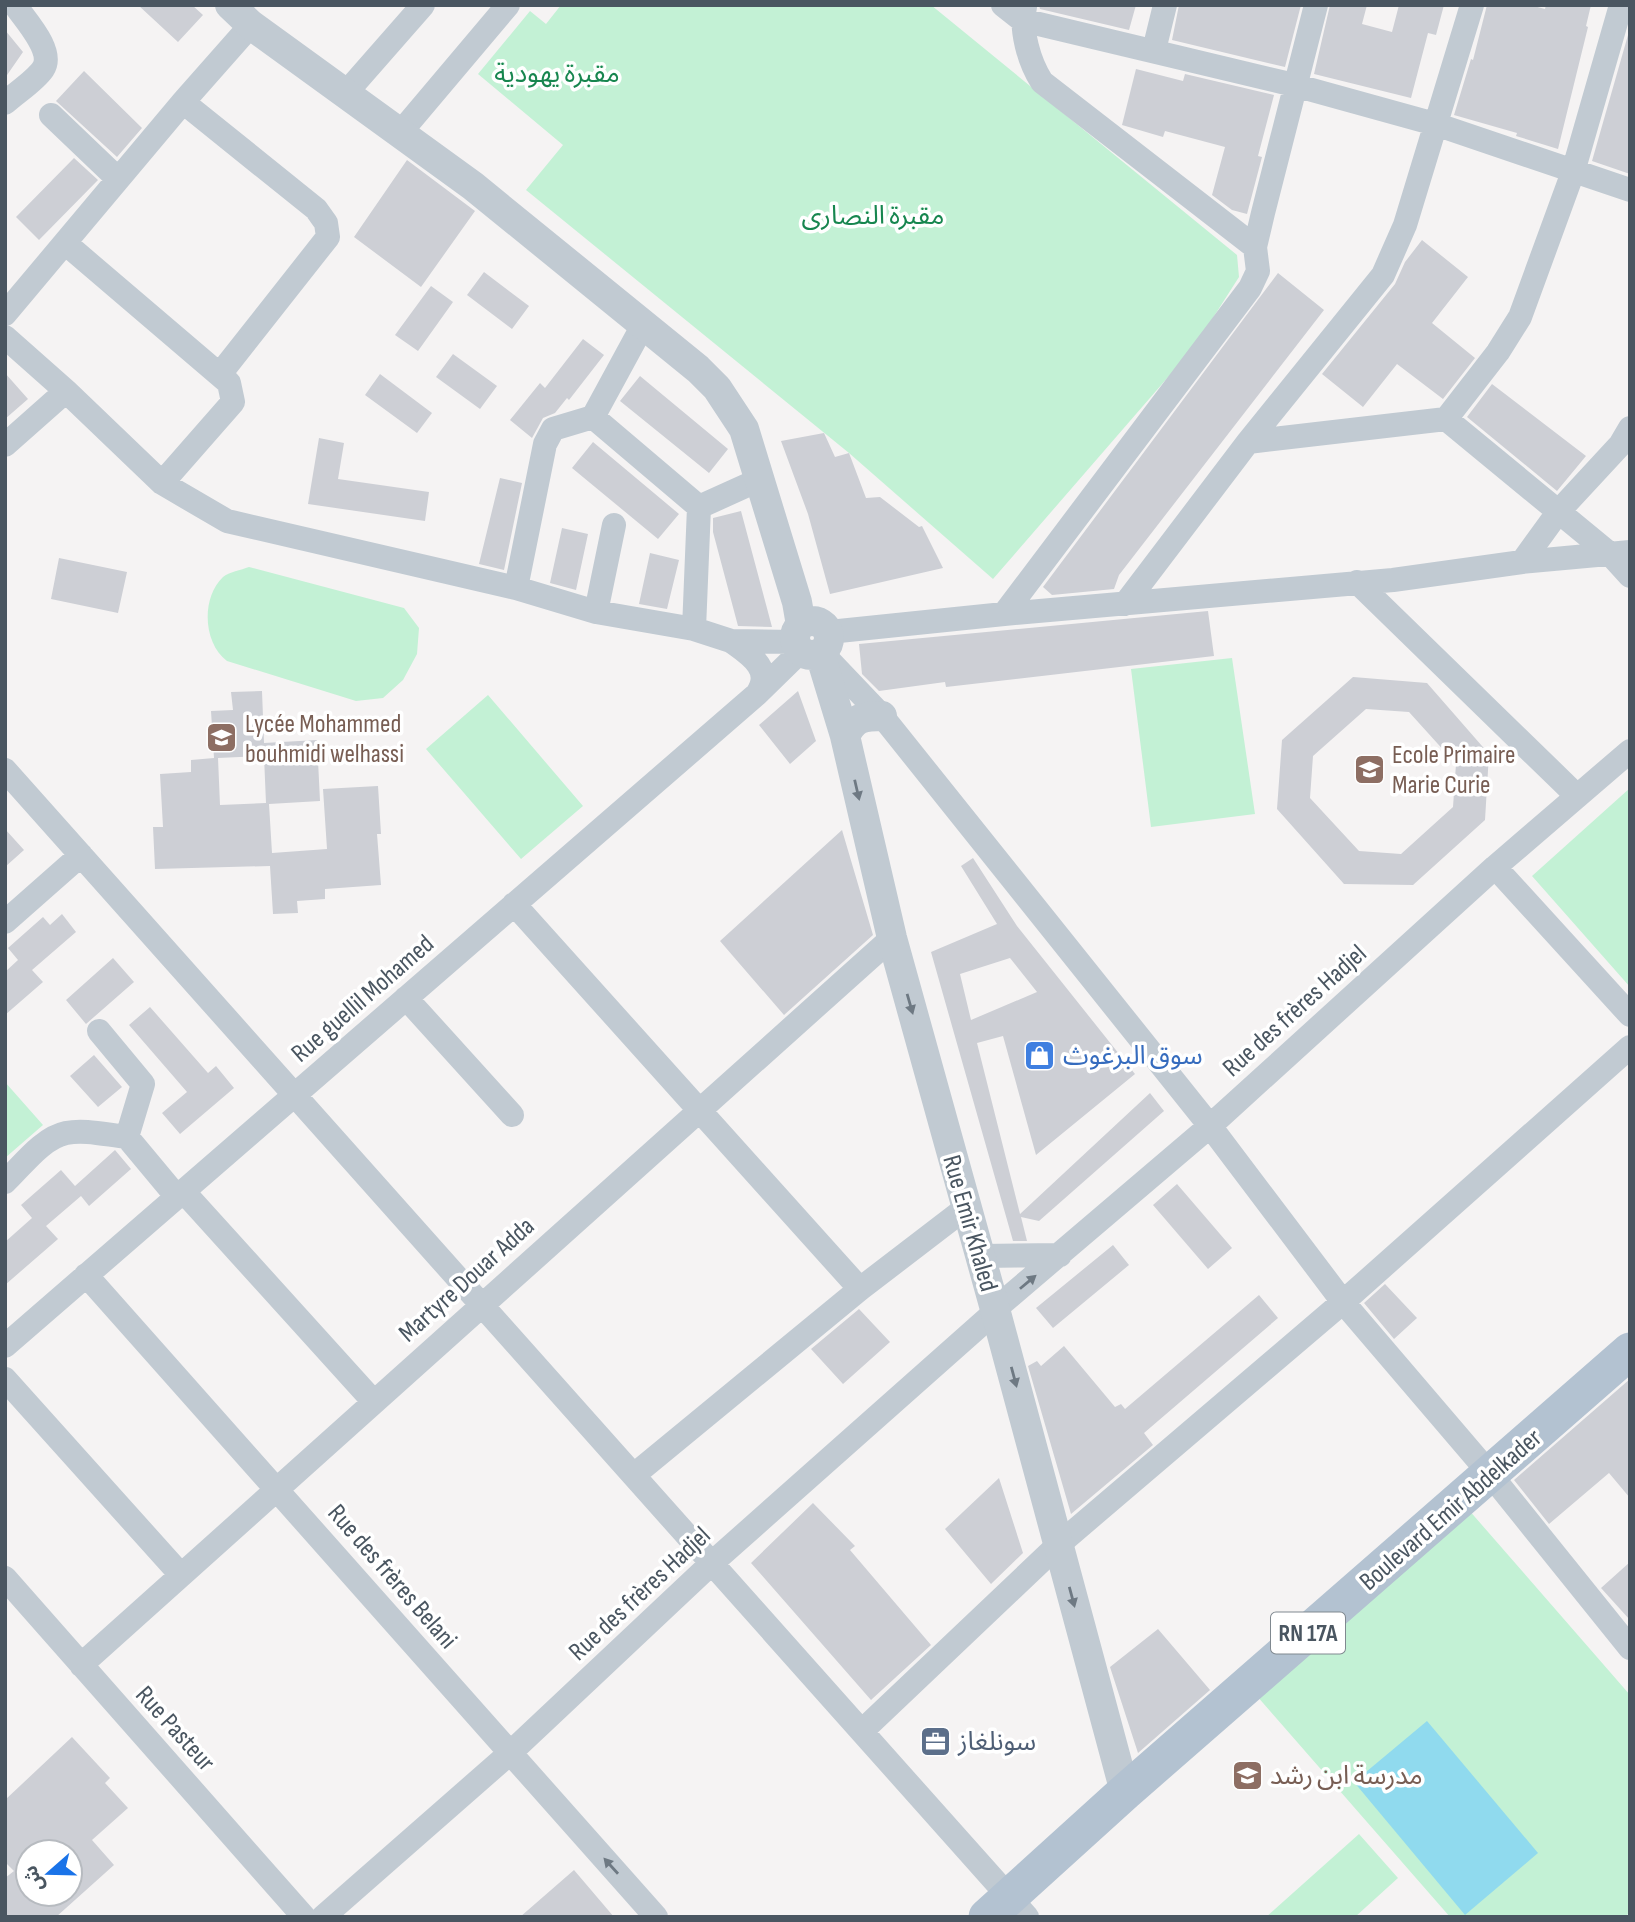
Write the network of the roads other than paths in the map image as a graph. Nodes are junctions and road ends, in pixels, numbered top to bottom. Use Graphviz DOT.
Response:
graph roads {
  1 [pos="15,5"];
  2 [pos="424,5"];
  3 [pos="508,5"];
  4 [pos="1003,5"];
  5 [pos="1165,5"];
  6 [pos="1316,5"];
  7 [pos="1472,5"];
  8 [pos="1621,5"];
  9 [pos="1024,13"];
  10 [pos="241,15"];
  11 [pos="1154,50"];
  12 [pos="1294,85"];
  13 [pos="345,94"];
  14 [pos="183,102"];
  15 [pos="5,103"];
  16 [pos="51,114"];
  17 [pos="1435,124"];
  18 [pos="400,133"];
  19 [pos="1573,172"];
  20 [pos="118,179"];
  21 [pos="1630,190"];
  22 [pos="65,243"];
  23 [pos="1255,247"];
  24 [pos="5,314"];
  25 [pos="643,325"];
  26 [pos="5,337"];
  27 [pos="220,373"];
  28 [pos="66,391"];
  29 [pos="593,417"];
  30 [pos="1446,419"];
  31 [pos="1630,428"];
  32 [pos="1248,442"];
  33 [pos="5,445"];
  34 [pos="761,479"];
  35 [pos="162,483"];
  36 [pos="699,508"];
  37 [pos="1559,511"];
  38 [pos="614,525"];
  39 [pos="1620,553"];
  40 [pos="1522,562"];
  41 [pos="1630,576"];
  42 [pos="1357,582"];
  43 [pos="516,588"];
  44 [pos="1125,604"];
  45 [pos="596,612"];
  46 [pos="1004,614"];
  47 [pos="694,629"];
  48 [pos="731,641"];
  49 [pos="811,643"];
  50 [pos="757,694"];
  51 [pos="882,716"];
  52 [pos="845,736"];
  53 [pos="1627,758"];
  54 [pos="5,770"];
  55 [pos="1577,796"];
  56 [pos="82,855"];
  57 [pos="1495,867"];
  58 [pos="514,904"];
  59 [pos="5,922"];
  60 [pos="892,938"];
  61 [pos="406,998"];
  62 [pos="1630,1015"];
  63 [pos="99,1031"];
  64 [pos="1630,1047"];
  65 [pos="295,1095"];
  66 [pos="699,1111"];
  67 [pos="512,1115"];
  68 [pos="1210,1126"];
  69 [pos="127,1137"];
  70 [pos="5,1182"];
  71 [pos="180,1194"];
  72 [pos="967,1206"];
  73 [pos="1060,1255"];
  74 [pos="981,1256"];
  75 [pos="86,1275"];
  76 [pos="860,1289"];
  77 [pos="1343,1302"];
  78 [pos="482,1305"];
  79 [pos="996,1310"];
  80 [pos="5,1346"];
  81 [pos="1630,1351"];
  82 [pos="5,1379"];
  83 [pos="374,1402"];
  84 [pos="1490,1474"];
  85 [pos="634,1475"];
  86 [pos="277,1489"];
  87 [pos="1058,1545"];
  88 [pos="712,1563"];
  89 [pos="181,1575"];
  90 [pos="5,1578"];
  91 [pos="1630,1648"];
  92 [pos="80,1665"];
  93 [pos="862,1731"];
  94 [pos="510,1753"];
  95 [pos="1125,1793"];
  96 [pos="1008,1910"];
  97 [pos="304,1917"];
  98 [pos="323,1917"];
  99 [pos="656,1917"];
  1 -- 15 [label="street"];
  2 -- 13 [label="street"];
  3 -- 18 [label="street"];
  4 -- 9 [label="street"];
  5 -- 11 [label="street"];
  6 -- 12 [label="street"];
  7 -- 17 [label="street"];
  8 -- 19 [label="street"];
  9 -- 11 [label="street"];
  9 -- 23 [label="street"];
  10 -- 13 [label="street, Rue Emir Khaled"];
  10 -- 14 [label="street"];
  11 -- 12 [label="street"];
  12 -- 17 [label="street"];
  12 -- 23 [label="street"];
  13 -- 18 [label="street, Rue Emir Khaled"];
  14 -- 20 [label="street"];
  14 -- 27 [label="street"];
  16 -- 20 [label="street"];
  17 -- 19 [label="street"];
  17 -- 32 [label="street"];
  18 -- 25 [label="street, Rue Emir Khaled"];
  19 -- 21 [label="street"];
  19 -- 30 [label="street"];
  20 -- 22 [label="street"];
  22 -- 24 [label="street"];
  22 -- 27 [label="street"];
  23 -- 46 [label="street"];
  25 -- 29 [label="street"];
  25 -- 34 [label="street, Rue Emir Khaled"];
  26 -- 28 [label="street"];
  27 -- 35 [label="street"];
  28 -- 33 [label="street"];
  28 -- 35 [label="street"];
  29 -- 36 [label="street"];
  29 -- 43 [label="street"];
  30 -- 32 [label="street"];
  30 -- 37 [label="street"];
  31 -- 37 [label="street"];
  32 -- 44 [label="street"];
  34 -- 36 [label="street"];
  34 -- 49 [label="street, Rue Emir Khaled"];
  35 -- 43 [label="street"];
  36 -- 47 [label="street"];
  37 -- 39 [label="street"];
  37 -- 40 [label="street"];
  38 -- 45 [label="street"];
  39 -- 40 [label="street"];
  39 -- 41 [label="street"];
  40 -- 42 [label="street"];
  42 -- 44 [label="street"];
  42 -- 55 [label="street"];
  43 -- 45 [label="street"];
  44 -- 46 [label="street"];
  45 -- 47 [label="street"];
  46 -- 49 [label="street"];
  47 -- 48 [label="street"];
  48 -- 49 [label="street"];
  48 -- 50 [label="street"];
  49 -- 50 [label="street, Rue guellil Mohamed"];
  49 -- 51 [label="street"];
  49 -- 52 [label="street, Rue Emir Khaled"];
  50 -- 58 [label="street, Rue guellil Mohamed"];
  51 -- 52 [label="street"];
  51 -- 68 [label="street"];
  52 -- 60 [label="street, Rue Emir Khaled, one-way"];
  53 -- 55 [label="street, Rue des frères Hadjel"];
  54 -- 56 [label="street"];
  55 -- 57 [label="street, Rue des frères Hadjel"];
  56 -- 59 [label="street"];
  56 -- 65 [label="street"];
  57 -- 62 [label="street"];
  57 -- 68 [label="street, Rue des frères Hadjel"];
  58 -- 61 [label="street, Rue guellil Mohamed"];
  58 -- 66 [label="street"];
  60 -- 66 [label="street, Martyre Douar Adda"];
  60 -- 72 [label="street, Rue Emir Khaled, one-way"];
  61 -- 65 [label="street, Rue guellil Mohamed"];
  61 -- 67 [label="street"];
  63 -- 69 [label="street"];
  64 -- 77 [label="street"];
  65 -- 71 [label="street, Rue guellil Mohamed"];
  65 -- 78 [label="street"];
  66 -- 76 [label="street"];
  66 -- 78 [label="street, Martyre Douar Adda"];
  68 -- 73 [label="street, Rue des frères Hadjel"];
  68 -- 77 [label="street"];
  69 -- 70 [label="street"];
  69 -- 71 [label="street"];
  71 -- 75 [label="street, Rue guellil Mohamed"];
  71 -- 83 [label="street"];
  72 -- 74 [label="street, Rue Emir Khaled"];
  72 -- 76 [label="street"];
  73 -- 74 [label="street"];
  79 -- 73 [label="street, Rue des frères Hadjel, one-way"];
  74 -- 79 [label="street, Rue Emir Khaled"];
  75 -- 80 [label="street, Rue guellil Mohamed"];
  75 -- 86 [label="street, Rue des frères Belani"];
  76 -- 85 [label="street"];
  77 -- 84 [label="street"];
  77 -- 87 [label="street"];
  78 -- 83 [label="street, Martyre Douar Adda"];
  78 -- 85 [label="street"];
  79 -- 87 [label="street, Rue Emir Khaled, one-way"];
  79 -- 88 [label="street, Rue des frères Hadjel"];
  81 -- 84 [label="main road, Boulevard Emir Abdelkader / RN 17A"];
  82 -- 89 [label="street"];
  83 -- 86 [label="street, Martyre Douar Adda"];
  84 -- 91 [label="street"];
  84 -- 95 [label="main road, Boulevard Emir Abdelkader / RN 17A"];
  85 -- 88 [label="street"];
  86 -- 89 [label="street, Martyre Douar Adda"];
  86 -- 94 [label="street, Rue des frères Belani"];
  87 -- 93 [label="street"];
  87 -- 95 [label="street, Rue Emir Khaled, one-way"];
  88 -- 93 [label="street"];
  88 -- 94 [label="street, Rue des frères Hadjel"];
  89 -- 92 [label="street, Martyre Douar Adda"];
  90 -- 92 [label="street, Rue Pasteur"];
  92 -- 97 [label="street, Rue Pasteur"];
  93 -- 96 [label="street"];
  94 -- 98 [label="street, Rue des frères Hadjel"];
  99 -- 94 [label="street, Rue des frères Belani, one-way"];
  95 -- 96 [label="main road, Boulevard Emir Abdelkader / RN 17A"];
}
